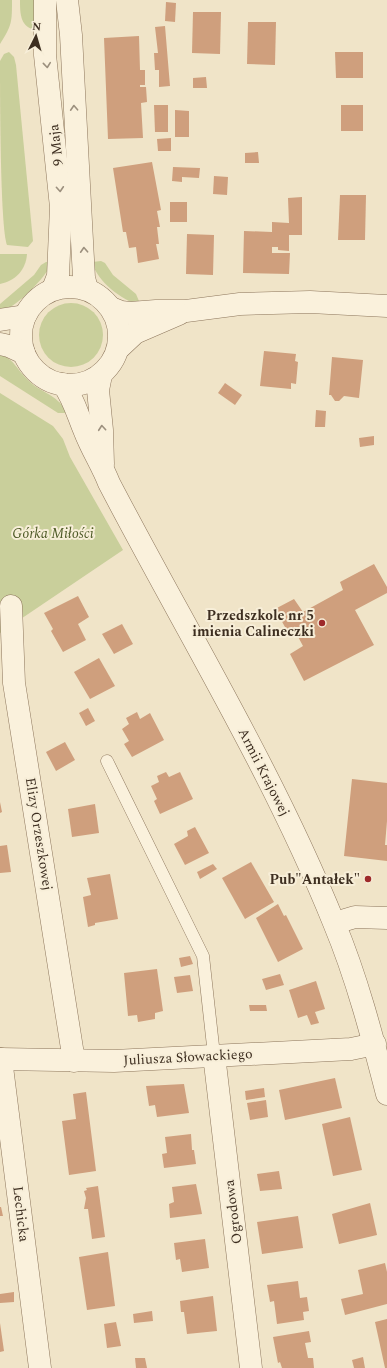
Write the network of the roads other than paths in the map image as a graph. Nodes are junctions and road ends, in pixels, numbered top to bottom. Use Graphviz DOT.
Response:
graph roads {
  1 [pos="45,0"];
  2 [pos="67,0"];
  3 [pos="82,0"];
  4 [pos="71,35"];
  5 [pos="54,289"];
  6 [pos="87,289"];
  7 [pos="387,306"];
  8 [pos="111,308"];
  9 [pos="186,312"];
  10 [pos="25,316"];
  11 [pos="0,320"];
  12 [pos="0,344"];
  13 [pos="119,348"];
  14 [pos="24,353"];
  15 [pos="101,375"];
  16 [pos="63,384"];
  17 [pos="103,467"];
  18 [pos="10,606"];
  19 [pos="107,761"];
  20 [pos="387,918"];
  21 [pos="335,924"];
  22 [pos="375,1044"];
  23 [pos="214,1055"];
  24 [pos="1,1059"];
  25 [pos="74,1061"];
  26 [pos="387,1094"];
  27 [pos="40,1368"];
  28 [pos="251,1368"];
  1 -- 5 [label="street, 9 Maja, one-way"];
  2 -- 4 [label="street, 9 Maja"];
  3 -- 4 [label="street"];
  6 -- 4 [label="street, 9 Maja, one-way"];
  5 -- 6 [label="street"];
  5 -- 10 [label="street"];
  6 -- 8 [label="street"];
  7 -- 9 [label="street"];
  8 -- 9 [label="street"];
  8 -- 13 [label="street"];
  9 -- 13 [label="street"];
  10 -- 11 [label="street"];
  10 -- 14 [label="street"];
  12 -- 14 [label="street"];
  13 -- 15 [label="street"];
  14 -- 16 [label="street"];
  15 -- 16 [label="street"];
  17 -- 15 [label="street, Armii Krajowej, one-way"];
  16 -- 17 [label="street, Armii Krajowej"];
  17 -- 21 [label="street, Armii Krajowej"];
  18 -- 25 [label="street, Elizy Orzeszkowej"];
  19 -- 23 [label="lane"];
  20 -- 21 [label="street"];
  21 -- 22 [label="street, Armii Krajowej"];
  22 -- 23 [label="street, Juliusza Słowackiego"];
  22 -- 26 [label="street, Armii Krajowej"];
  23 -- 25 [label="street, Juliusza Słowackiego"];
  23 -- 28 [label="street, Ogrodowa"];
  24 -- 25 [label="street, Juliusza Słowackiego"];
  24 -- 27 [label="street, Lechicka"];
}
